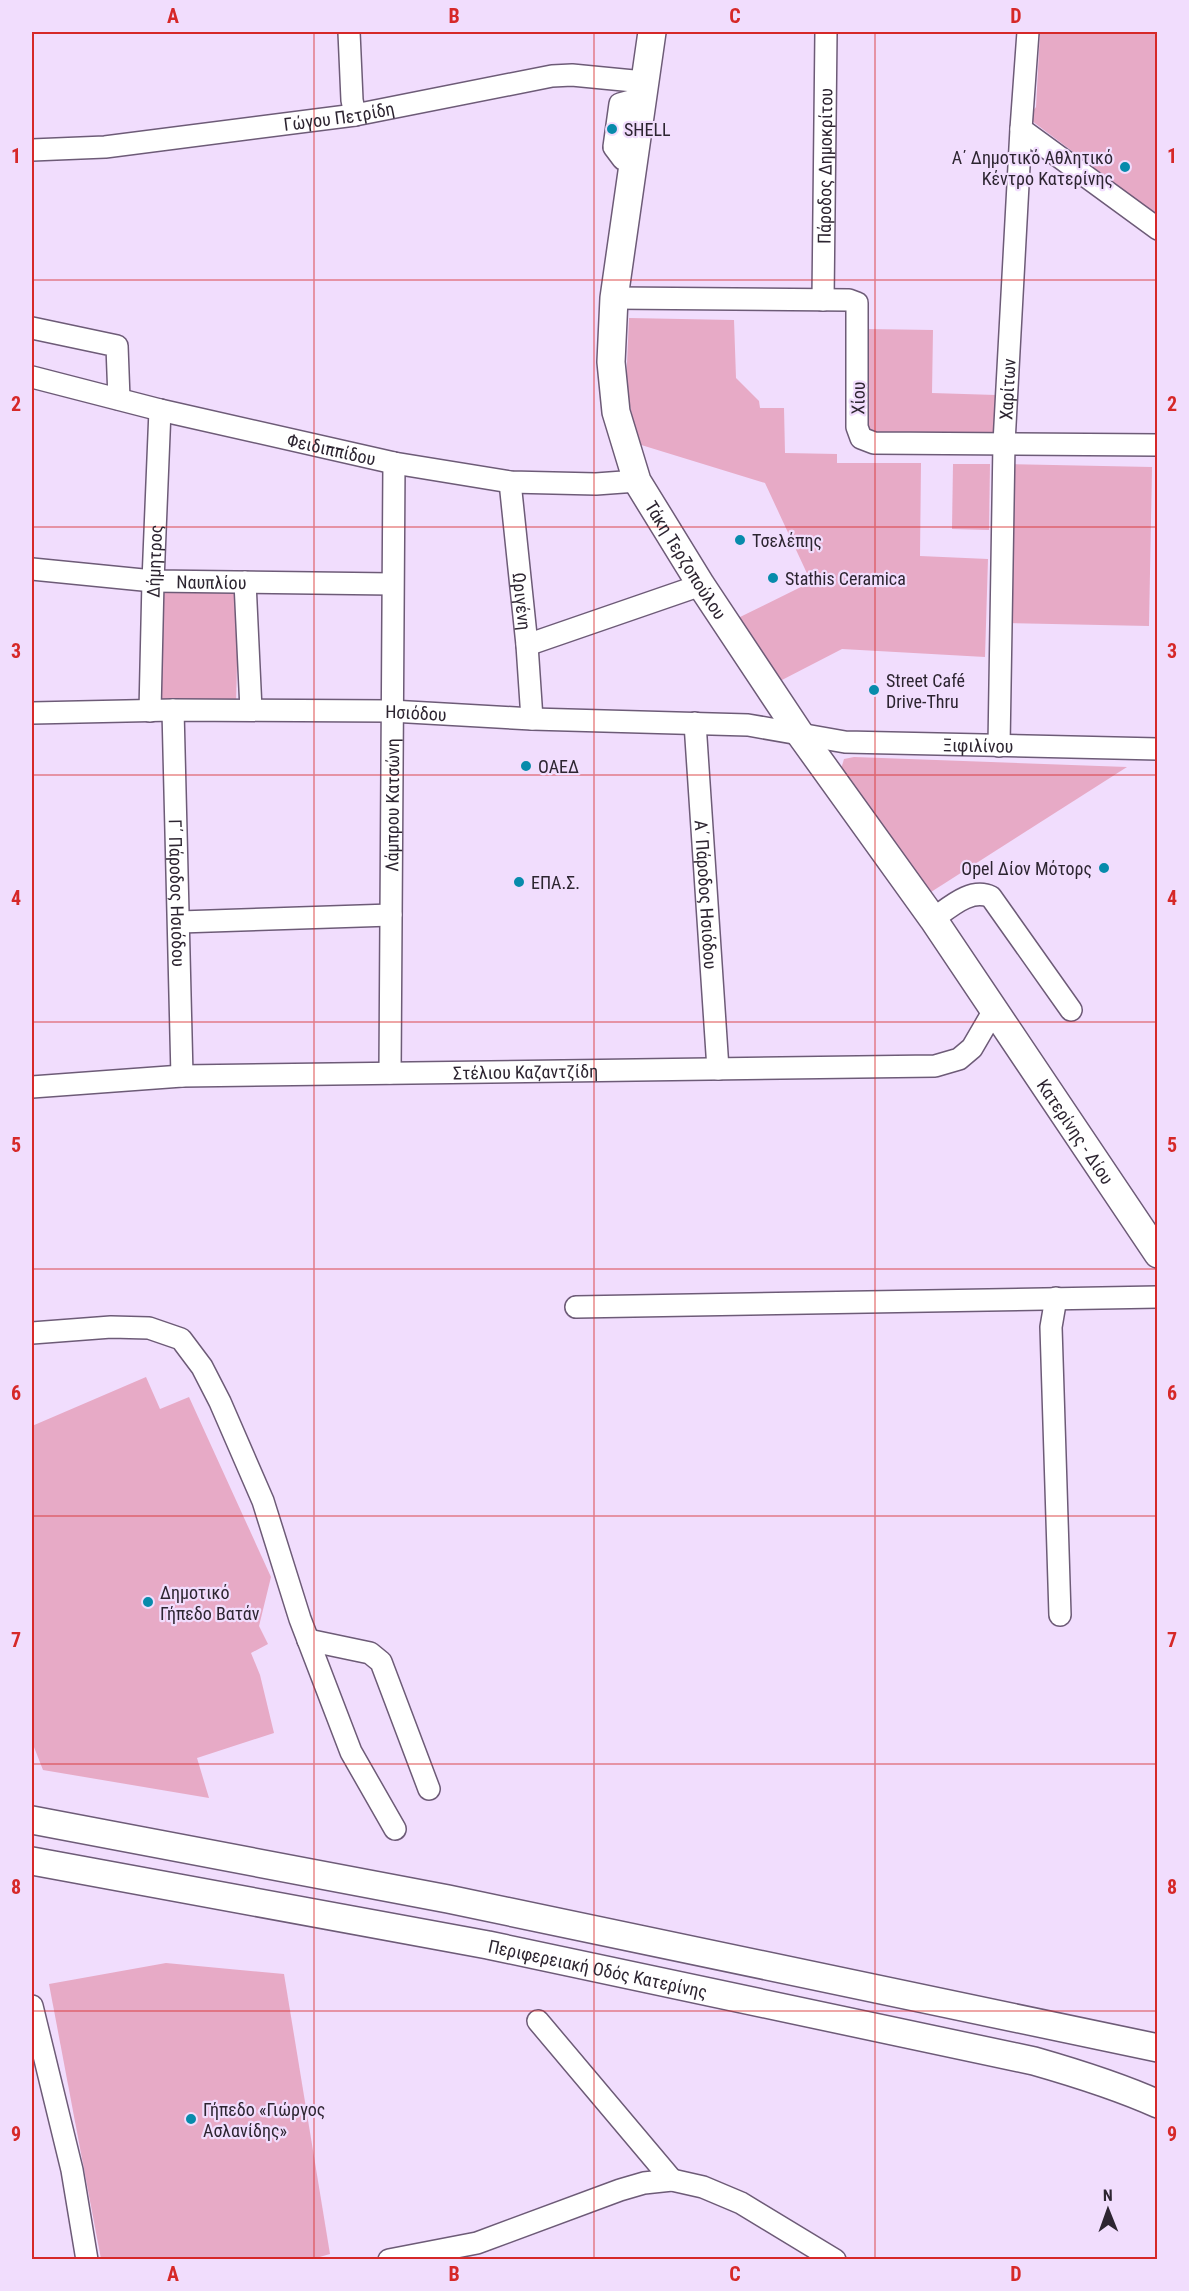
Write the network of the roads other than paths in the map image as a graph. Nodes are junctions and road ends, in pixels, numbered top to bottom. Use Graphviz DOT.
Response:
graph roads {
  1 [pos="349,32"];
  2 [pos="652,32"];
  3 [pos="826,32"];
  4 [pos="1028,32"];
  5 [pos="638,91"];
  6 [pos="355,115"];
  7 [pos="1021,129"];
  8 [pos="32,150"];
  9 [pos="623,159"];
  10 [pos="1158,229"];
  11 [pos="614,298"];
  12 [pos="823,300"];
  13 [pos="32,328"];
  14 [pos="32,377"];
  15 [pos="119,399"];
  16 [pos="160,410"];
  17 [pos="1004,443"];
  18 [pos="1158,445"];
  19 [pos="394,463"];
  20 [pos="637,481"];
  21 [pos="510,482"];
  22 [pos="32,569"];
  23 [pos="153,581"];
  24 [pos="245,582"];
  25 [pos="392,584"];
  26 [pos="701,585"];
  27 [pos="527,645"];
  28 [pos="173,710"];
  29 [pos="252,710"];
  30 [pos="150,711"];
  31 [pos="391,711"];
  32 [pos="32,713"];
  33 [pos="532,719"];
  34 [pos="695,723"];
  35 [pos="800,734"];
  36 [pos="999,746"];
  37 [pos="1158,749"];
  38 [pos="391,915"];
  39 [pos="933,919"];
  40 [pos="180,922"];
  41 [pos="1071,1010"];
  42 [pos="993,1012"];
  43 [pos="718,1069"];
  44 [pos="390,1073"];
  45 [pos="182,1076"];
  46 [pos="32,1087"];
  47 [pos="1158,1254"];
  48 [pos="1056,1298"];
  49 [pos="1158,1298"];
  50 [pos="576,1308"];
  51 [pos="32,1333"];
  52 [pos="1060,1615"];
  53 [pos="308,1640"];
  54 [pos="429,1789"];
  55 [pos="32,1820"];
  56 [pos="395,1829"];
  57 [pos="32,1861"];
  58 [pos="32,2006"];
  59 [pos="538,2021"];
  60 [pos="1158,2048"];
  61 [pos="1158,2104"];
  62 [pos="672,2180"];
  63 [pos="87,2259"];
  64 [pos="389,2259"];
  65 [pos="835,2259"];
  1 -- 6 [label="street"];
  2 -- 5 [label="main road, Τάκη Τερζοπούλου"];
  3 -- 12 [label="street, Πάροδος Δημοκρίτου"];
  4 -- 7 [label="street, Χαρίτων"];
  5 -- 6 [label="street, Γώγου Πετρίδη"];
  5 -- 9 [label="street"];
  5 -- 11 [label="main road, Τάκη Τερζοπούλου"];
  6 -- 8 [label="street, Γώγου Πετρίδη"];
  7 -- 10 [label="street"];
  7 -- 17 [label="street, Χαρίτων"];
  11 -- 12 [label="street, Χίου"];
  11 -- 20 [label="main road, Τάκη Τερζοπούλου"];
  12 -- 17 [label="street, Χίου"];
  13 -- 15 [label="street"];
  14 -- 15 [label="street, Φειδιππίδου"];
  15 -- 16 [label="street, Φειδιππίδου"];
  16 -- 19 [label="street, Φειδιππίδου"];
  16 -- 23 [label="street, Δήμητρος"];
  17 -- 18 [label="street, Χίου"];
  17 -- 36 [label="street, Χαρίτων"];
  19 -- 21 [label="street, Φειδιππίδου"];
  19 -- 25 [label="street, Λάμπρου Κατσώνη"];
  20 -- 21 [label="street, Φειδιππίδου"];
  20 -- 26 [label="main road, Τάκη Τερζοπούλου"];
  21 -- 27 [label="street, Ωριγένη"];
  22 -- 23 [label="street, Ναυπλίου"];
  23 -- 24 [label="street, Ναυπλίου"];
  23 -- 30 [label="street, Δήμητρος"];
  24 -- 25 [label="street, Ναυπλίου"];
  24 -- 29 [label="street"];
  25 -- 31 [label="street, Λάμπρου Κατσώνη"];
  26 -- 27 [label="street"];
  26 -- 35 [label="main road, Τάκη Τερζοπούλου"];
  27 -- 33 [label="street, Ωριγένη"];
  28 -- 29 [label="street, Ησιόδου"];
  28 -- 30 [label="street, Ησιόδου"];
  28 -- 40 [label="street, Γ΄ Πάροδος Ησιόδου"];
  29 -- 31 [label="street, Ησιόδου"];
  30 -- 32 [label="street, Ησιόδου"];
  31 -- 33 [label="street, Ησιόδου"];
  31 -- 38 [label="street, Λάμπρου Κατσώνη"];
  33 -- 34 [label="street, Ησιόδου"];
  34 -- 35 [label="street, Ησιόδου"];
  34 -- 43 [label="street, Α΄ Πάροδος Ησιόδου"];
  35 -- 36 [label="street, Ξιφιλίνου"];
  35 -- 39 [label="main road, Τάκη Τερζοπούλου"];
  36 -- 37 [label="street, Ξιφιλίνου"];
  38 -- 40 [label="street"];
  38 -- 44 [label="street, Λάμπρου Κατσώνη"];
  39 -- 41 [label="street"];
  39 -- 42 [label="main road, Τάκη Τερζοπούλου"];
  40 -- 45 [label="street, Γ΄ Πάροδος Ησιόδου"];
  42 -- 43 [label="street, Στέλιου Καζαντζίδη"];
  42 -- 47 [label="main road, Κατερίνης - Δίου"];
  43 -- 44 [label="street, Στέλιου Καζαντζίδη"];
  44 -- 45 [label="street, Στέλιου Καζαντζίδη"];
  45 -- 46 [label="street, Στέλιου Καζαντζίδη"];
  48 -- 49 [label="street"];
  48 -- 50 [label="street"];
  48 -- 52 [label="street"];
  51 -- 53 [label="street"];
  53 -- 54 [label="street"];
  53 -- 56 [label="street"];
  55 -- 60 [label="main road"];
  57 -- 61 [label="main road, Περιφερειακή Οδός Κατερίνης"];
  58 -- 63 [label="street"];
  59 -- 62 [label="street"];
  62 -- 64 [label="street"];
  62 -- 65 [label="street"];
}
